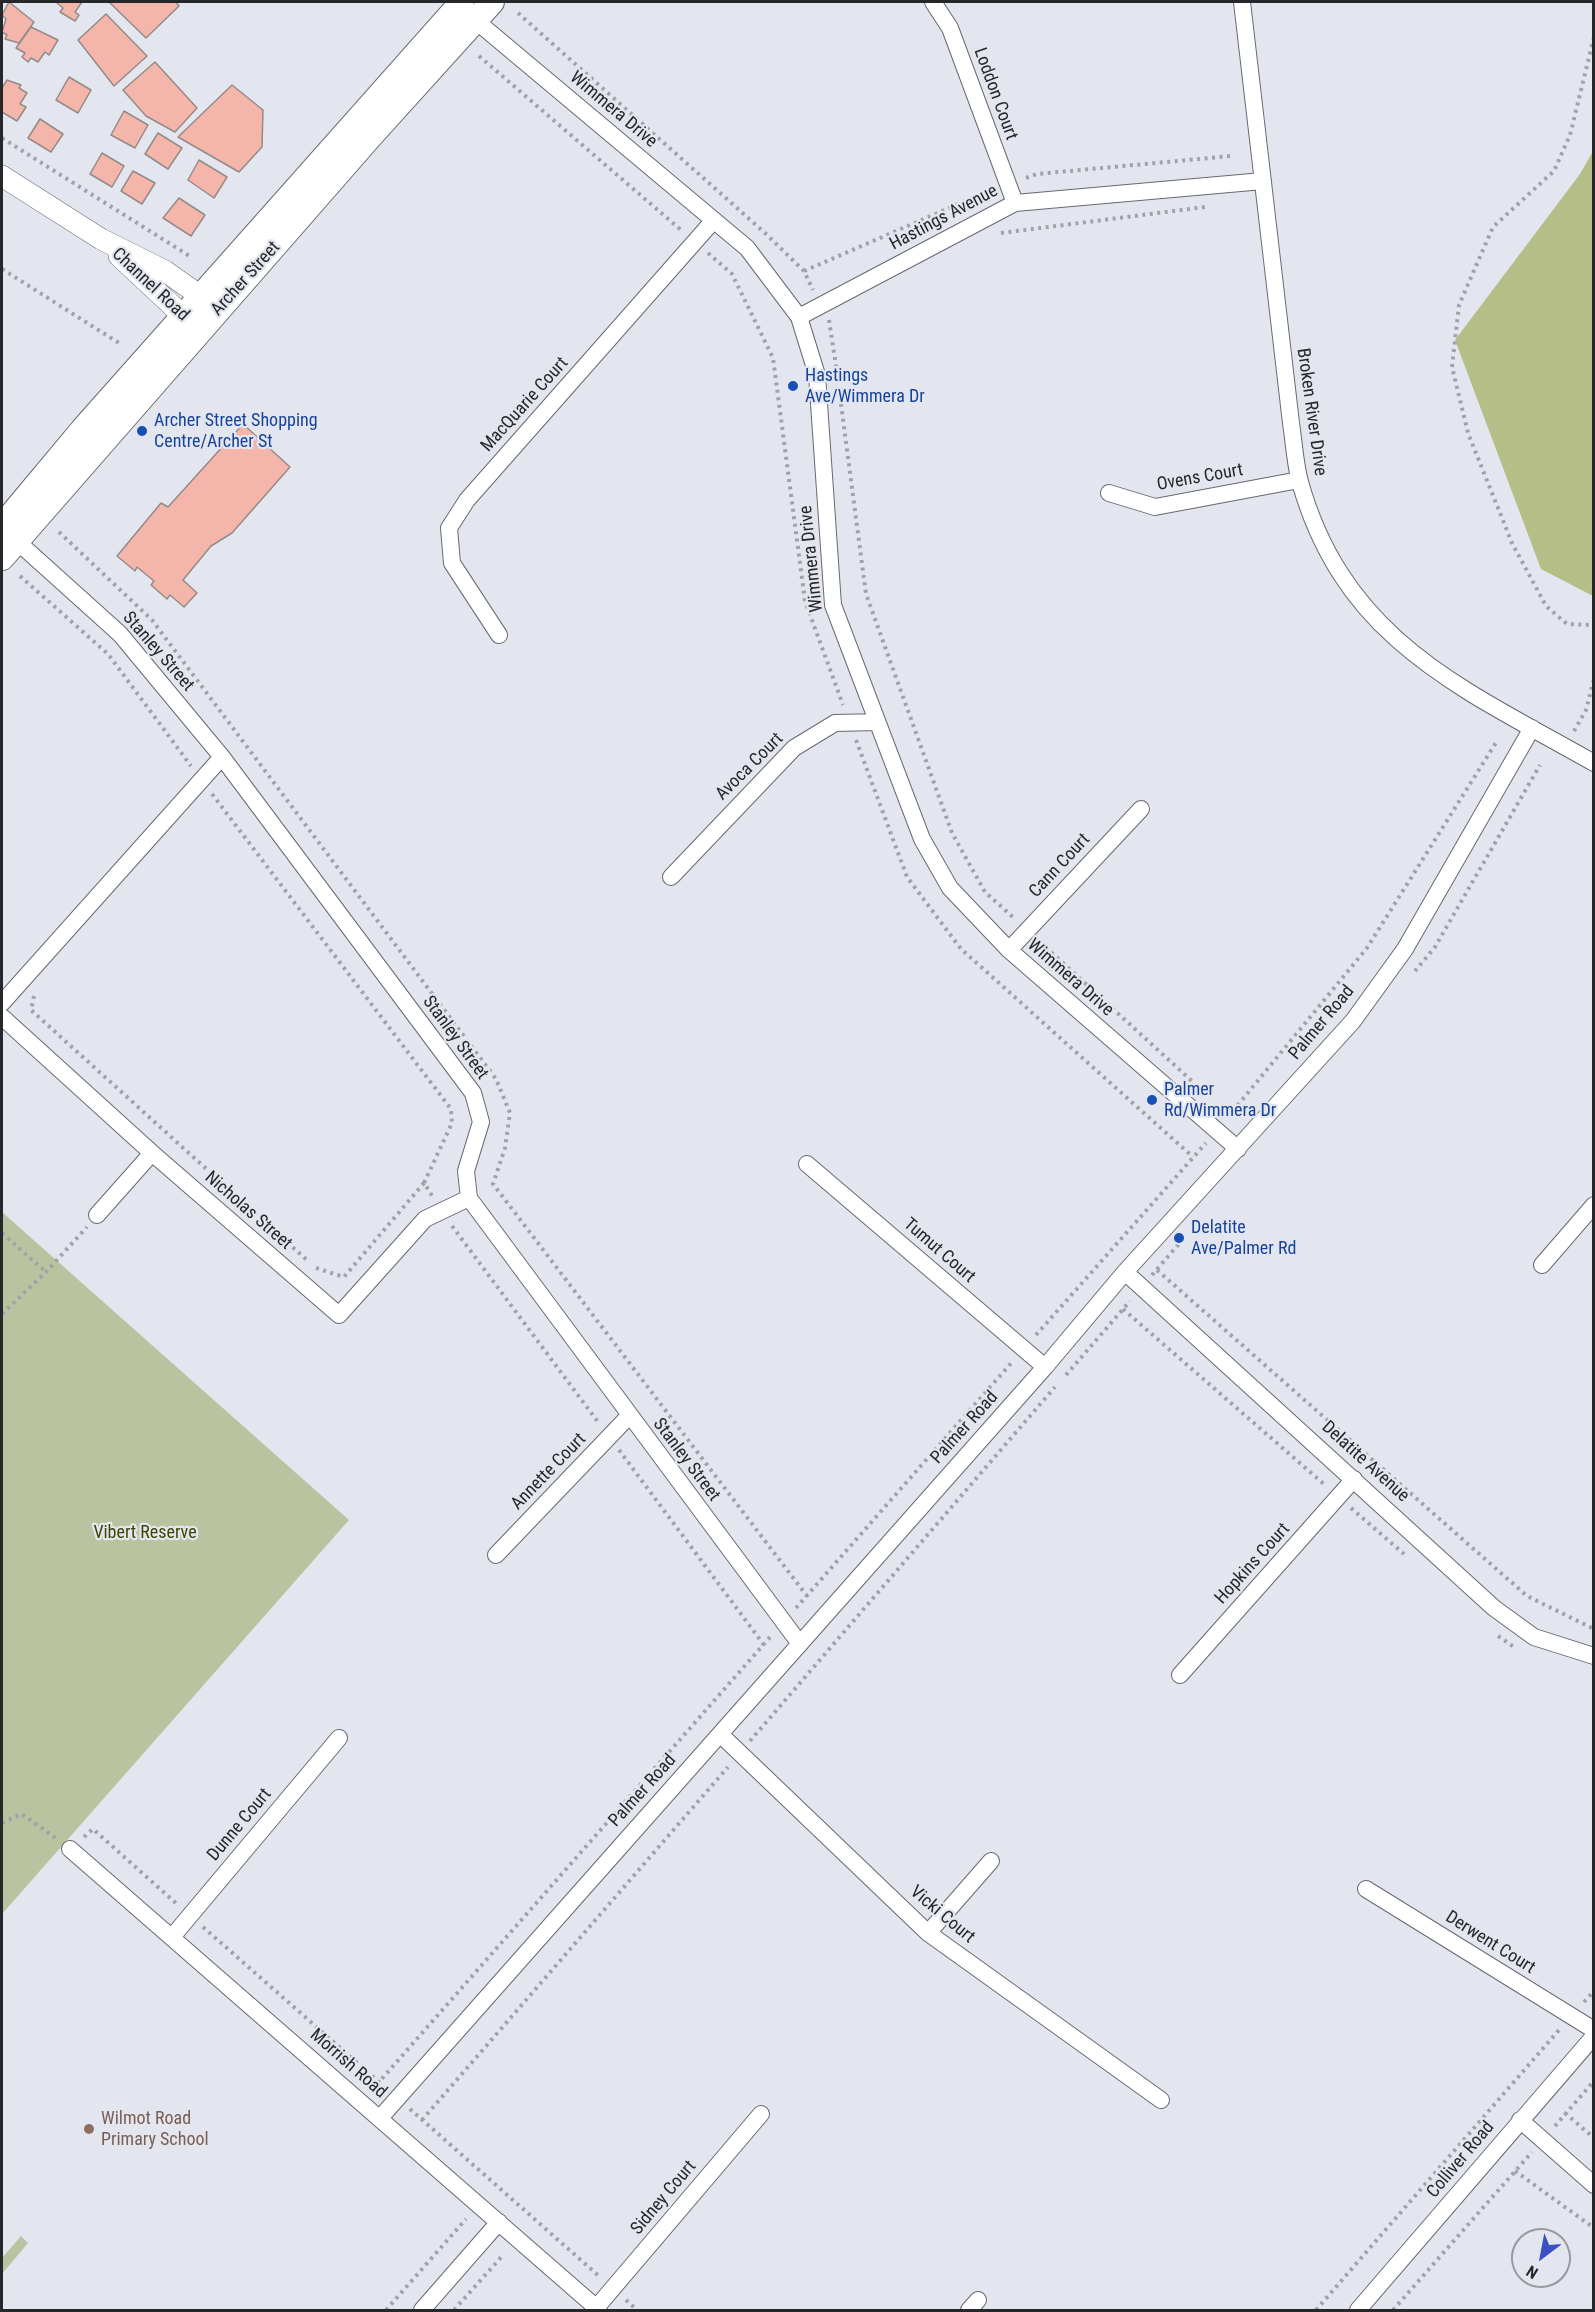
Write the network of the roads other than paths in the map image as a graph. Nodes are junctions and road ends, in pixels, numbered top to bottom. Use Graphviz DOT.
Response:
graph roads {
  1 [pos="492,2"];
  2 [pos="933,2"];
  3 [pos="1242,2"];
  4 [pos="465,9"];
  5 [pos="2,176"];
  6 [pos="1263,181"];
  7 [pos="1015,203"];
  8 [pos="714,220"];
  9 [pos="101,238"];
  10 [pos="210,302"];
  11 [pos="799,317"];
  12 [pos="191,323"];
  13 [pos="83,429"];
  14 [pos="102,444"];
  15 [pos="1299,480"];
  16 [pos="1109,493"];
  17 [pos="5,538"];
  18 [pos="499,635"];
  19 [pos="877,722"];
  20 [pos="1532,728"];
  21 [pos="222,757"];
  22 [pos="1593,763"];
  23 [pos="1141,809"];
  24 [pos="671,878"];
  25 [pos="1009,950"];
  26 [pos="2,1003"];
  27 [pos="2,1017"];
  28 [pos="1238,1149"];
  29 [pos="152,1153"];
  30 [pos="807,1164"];
  31 [pos="469,1198"];
  32 [pos="1593,1205"];
  33 [pos="97,1215"];
  34 [pos="1542,1265"];
  35 [pos="1125,1272"];
  36 [pos="1045,1367"];
  37 [pos="629,1416"];
  38 [pos="1354,1479"];
  39 [pos="496,1555"];
  40 [pos="800,1644"];
  41 [pos="1593,1656"];
  42 [pos="1180,1675"];
  43 [pos="720,1734"];
  44 [pos="339,1738"];
  45 [pos="70,1849"];
  46 [pos="991,1861"];
  47 [pos="1366,1889"];
  48 [pos="928,1933"];
  49 [pos="172,1937"];
  50 [pos="1593,2030"];
  51 [pos="1593,2036"];
  52 [pos="1161,2100"];
  53 [pos="761,2114"];
  54 [pos="380,2118"];
  55 [pos="1520,2120"];
  56 [pos="1593,2185"];
  57 [pos="499,2222"];
  58 [pos="598,2309"];
  59 [pos="422,2310"];
  60 [pos="1358,2310"];
  1 -- 4 [label="main road, Archer Street"];
  2 -- 7 [label="street, Loddon Court"];
  3 -- 6 [label="street, Broken River Drive"];
  4 -- 8 [label="street, Wimmera Drive"];
  4 -- 10 [label="main road, Archer Street"];
  5 -- 9 [label="street, Channel Road"];
  6 -- 7 [label="street, Hastings Avenue"];
  6 -- 15 [label="street, Broken River Drive"];
  7 -- 11 [label="street, Hastings Avenue"];
  8 -- 11 [label="street, Wimmera Drive"];
  8 -- 18 [label="street, MacQuarie Court"];
  9 -- 10 [label="street, Channel Road"];
  9 -- 12 [label="street, Channel Road"];
  10 -- 12 [label="main road, Archer Street"];
  11 -- 19 [label="street, Wimmera Drive"];
  12 -- 13 [label="main road, Archer Street"];
  12 -- 14 [label="main road, Archer Street"];
  13 -- 14 [label="main road"];
  13 -- 17 [label="main road, Archer Street"];
  14 -- 17 [label="main road, Archer Street"];
  15 -- 16 [label="street, Ovens Court"];
  15 -- 20 [label="street, Broken River Drive"];
  17 -- 21 [label="street, Stanley Street"];
  19 -- 24 [label="street, Avoca Court"];
  19 -- 25 [label="street, Wimmera Drive"];
  20 -- 22 [label="street, Broken River Drive"];
  20 -- 28 [label="street, Palmer Road"];
  21 -- 26 [label="street"];
  21 -- 31 [label="street, Stanley Street"];
  23 -- 25 [label="street, Cann Court"];
  25 -- 28 [label="street, Wimmera Drive"];
  27 -- 29 [label="street, Nicholas Street"];
  28 -- 35 [label="street, Palmer Road"];
  29 -- 31 [label="street, Nicholas Street"];
  29 -- 33 [label="street"];
  30 -- 36 [label="street, Tumut Court"];
  31 -- 37 [label="street, Stanley Street"];
  32 -- 34 [label="street"];
  35 -- 36 [label="street, Palmer Road"];
  35 -- 38 [label="street, Delatite Avenue"];
  36 -- 40 [label="street, Palmer Road"];
  37 -- 39 [label="street, Annette Court"];
  37 -- 40 [label="street, Stanley Street"];
  38 -- 41 [label="street, Delatite Avenue"];
  38 -- 42 [label="street, Hopkins Court"];
  40 -- 43 [label="street, Palmer Road"];
  43 -- 48 [label="street, Vicki Court"];
  43 -- 54 [label="street, Palmer Road"];
  44 -- 49 [label="street, Dunne Court"];
  45 -- 49 [label="street, Morrish Road"];
  46 -- 48 [label="street"];
  47 -- 50 [label="street, Derwent Court"];
  48 -- 52 [label="street, Vicki Court"];
  49 -- 54 [label="street, Morrish Road"];
  51 -- 55 [label="street, Colliver Road"];
  53 -- 58 [label="street, Sidney Court"];
  54 -- 57 [label="street, Morrish Road"];
  55 -- 56 [label="street"];
  55 -- 60 [label="street, Colliver Road"];
  57 -- 58 [label="street, Morrish Road"];
  57 -- 59 [label="street"];
}
